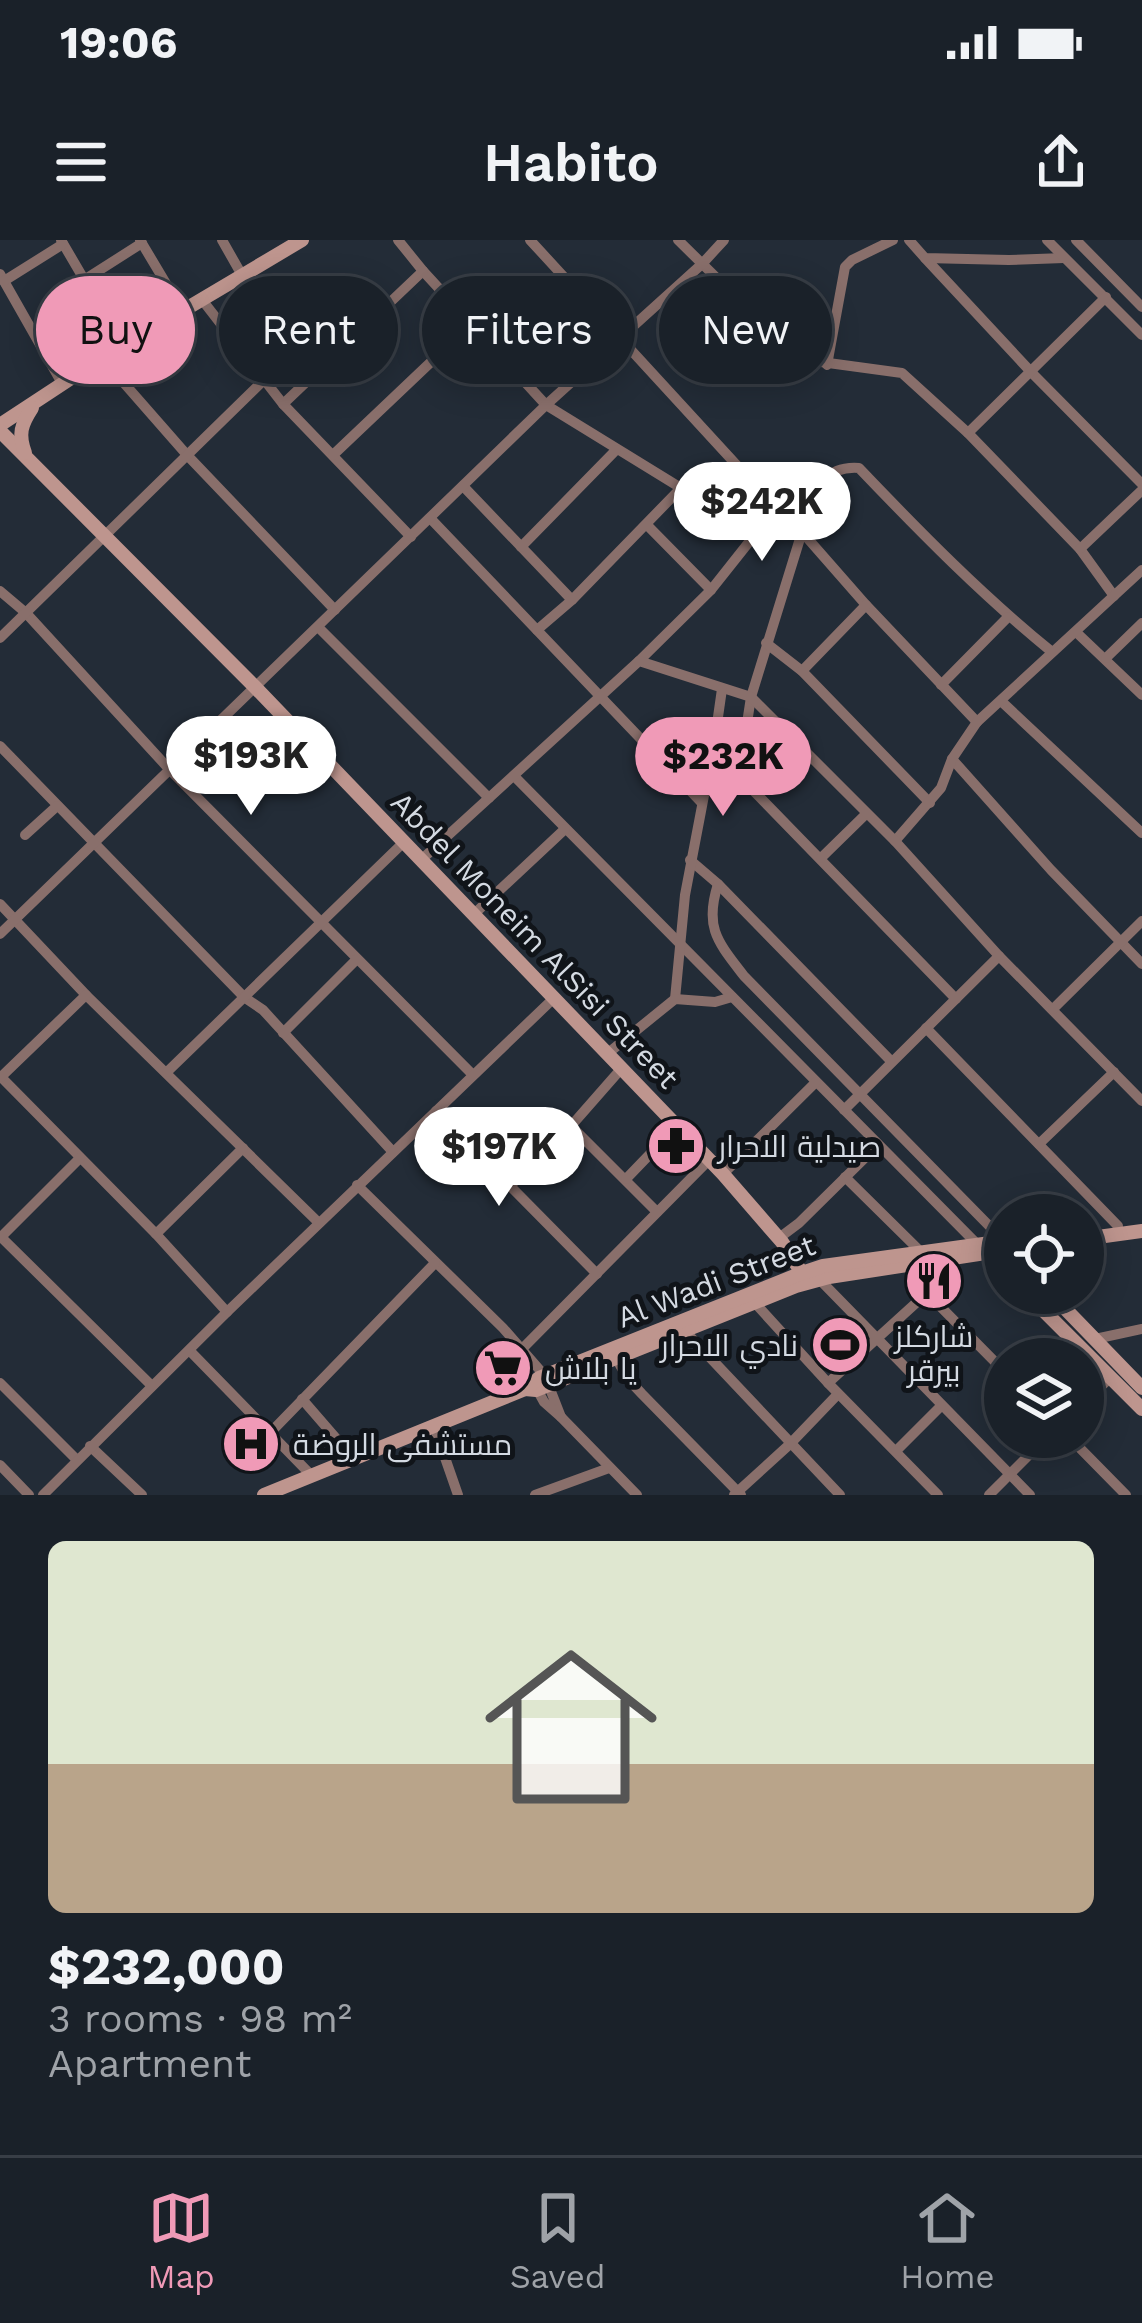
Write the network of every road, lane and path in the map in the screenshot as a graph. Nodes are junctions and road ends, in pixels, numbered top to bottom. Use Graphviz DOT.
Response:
graph roads {
  1 [pos="222,240"];
  2 [pos="302,240"];
  3 [pos="398,240"];
  4 [pos="530,240"];
  5 [pos="678,240"];
  6 [pos="724,240"];
  7 [pos="893,240"];
  8 [pos="909,240"];
  9 [pos="1047,240"];
  10 [pos="1076,240"];
  11 [pos="62,242"];
  12 [pos="141,242"];
  13 [pos="925,258"];
  14 [pos="1064,258"];
  15 [pos="702,264"];
  16 [pos="423,271"];
  17 [pos="82,276"];
  18 [pos="90,276"];
  19 [pos="161,276"];
  20 [pos="242,276"];
  21 [pos="245,276"];
  22 [pos="427,276"];
  23 [pos="562,276"];
  24 [pos="714,276"];
  25 [pos="2,277"];
  26 [pos="1142,283"];
  27 [pos="219,291"];
  28 [pos="1130,295"];
  29 [pos="1106,297"];
  30 [pos="203,301"];
  31 [pos="195,305"];
  32 [pos="1142,307"];
  33 [pos="219,322"];
  34 [pos="635,325"];
  35 [pos="1142,334"];
  36 [pos="832,337"];
  37 [pos="635,356"];
  38 [pos="832,365"];
  39 [pos="422,370"];
  40 [pos="1032,373"];
  41 [pos="125,384"];
  42 [pos="260,384"];
  43 [pos="266,384"];
  44 [pos="527,384"];
  45 [pos="570,384"];
  46 [pos="63,385"];
  47 [pos="36,401"];
  48 [pos="283,404"];
  49 [pos="547,405"];
  50 [pos="0,428"];
  51 [pos="968,433"];
  52 [pos="616,450"];
  53 [pos="188,455"];
  54 [pos="333,455"];
  55 [pos="27,458"];
  56 [pos="463,486"];
  57 [pos="1142,487"];
  58 [pos="681,488"];
  59 [pos="776,508"];
  60 [pos="430,518"];
  61 [pos="646,525"];
  62 [pos="802,532"];
  63 [pos="104,536"];
  64 [pos="411,536"];
  65 [pos="521,547"];
  66 [pos="1080,549"];
  67 [pos="1142,570"];
  68 [pos="711,590"];
  69 [pos="0,591"];
  70 [pos="1114,596"];
  71 [pos="572,600"];
  72 [pos="866,605"];
  73 [pos="335,610"];
  74 [pos="26,613"];
  75 [pos="1008,616"];
  76 [pos="1142,623"];
  77 [pos="318,626"];
  78 [pos="537,630"];
  79 [pos="1076,632"];
  80 [pos="0,638"];
  81 [pos="766,643"];
  82 [pos="1052,652"];
  83 [pos="1106,658"];
  84 [pos="639,661"];
  85 [pos="802,671"];
  86 [pos="941,685"];
  87 [pos="255,687"];
  88 [pos="722,689"];
  89 [pos="1142,694"];
  90 [pos="601,697"];
  91 [pos="751,697"];
  92 [pos="1001,701"];
  93 [pos="976,722"];
  94 [pos="0,746"];
  95 [pos="952,759"];
  96 [pos="13,761"];
  97 [pos="170,770"];
  98 [pos="0,774"];
  99 [pos="514,776"];
  100 [pos="489,799"];
  101 [pos="702,802"];
  102 [pos="930,803"];
  103 [pos="57,806"];
  104 [pos="866,814"];
  105 [pos="566,829"];
  106 [pos="1142,832"];
  107 [pos="25,835"];
  108 [pos="895,841"];
  109 [pos="404,842"];
  110 [pos="94,843"];
  111 [pos="821,859"];
  112 [pos="421,860"];
  113 [pos="690,860"];
  114 [pos="718,884"];
  115 [pos="0,904"];
  116 [pos="682,914"];
  117 [pos="473,915"];
  118 [pos="712,915"];
  119 [pos="14,920"];
  120 [pos="1142,921"];
  121 [pos="321,922"];
  122 [pos="0,934"];
  123 [pos="1122,941"];
  124 [pos="680,944"];
  125 [pos="999,956"];
  126 [pos="357,959"];
  127 [pos="1142,964"];
  128 [pos="86,994"];
  129 [pos="244,997"];
  130 [pos="732,997"];
  131 [pos="554,998"];
  132 [pos="675,999"];
  133 [pos="956,999"];
  134 [pos="1053,1009"];
  135 [pos="926,1028"];
  136 [pos="283,1033"];
  137 [pos="797,1033"];
  138 [pos="782,1048"];
  139 [pos="607,1054"];
  140 [pos="891,1060"];
  141 [pos="622,1069"];
  142 [pos="167,1072"];
  143 [pos="1114,1072"];
  144 [pos="473,1075"];
  145 [pos="1,1076"];
  146 [pos="1142,1077"];
  147 [pos="816,1082"];
  148 [pos="1130,1089"];
  149 [pos="860,1095"];
  150 [pos="1142,1101"];
  151 [pos="844,1110"];
  152 [pos="436,1111"];
  153 [pos="571,1126"];
  154 [pos="677,1126"];
  155 [pos="1039,1144"];
  156 [pos="878,1145"];
  157 [pos="244,1148"];
  158 [pos="393,1152"];
  159 [pos="80,1158"];
  160 [pos="709,1160"];
  161 [pos="723,1174"];
  162 [pos="845,1178"];
  163 [pos="626,1179"];
  164 [pos="358,1185"];
  165 [pos="510,1186"];
  166 [pos="658,1212"];
  167 [pos="984,1222"];
  168 [pos="319,1223"];
  169 [pos="1118,1226"];
  170 [pos="1142,1227"];
  171 [pos="1104,1230"];
  172 [pos="1104,1232"];
  173 [pos="156,1234"];
  174 [pos="775,1235"];
  175 [pos="0,1237"];
  176 [pos="984,1248"];
  177 [pos="981,1249"];
  178 [pos="921,1252"];
  179 [pos="984,1252"];
  180 [pos="435,1263"];
  181 [pos="909,1264"];
  182 [pos="597,1274"];
  183 [pos="797,1275"];
  184 [pos="819,1279"];
  185 [pos="926,1293"];
  186 [pos="754,1302"];
  187 [pos="227,1312"];
  188 [pos="1047,1314"];
  189 [pos="1071,1314"];
  190 [pos="1142,1329"];
  191 [pos="684,1330"];
  192 [pos="876,1338"];
  193 [pos="1094,1338"];
  194 [pos="1100,1338"];
  195 [pos="1104,1348"];
  196 [pos="522,1349"];
  197 [pos="190,1351"];
  198 [pos="984,1351"];
  199 [pos="616,1358"];
  200 [pos="1111,1378"];
  201 [pos="537,1381"];
  202 [pos="828,1383"];
  203 [pos="1104,1384"];
  204 [pos="152,1385"];
  205 [pos="1142,1388"];
  206 [pos="3,1392"];
  207 [pos="838,1394"];
  208 [pos="302,1399"];
  209 [pos="940,1406"];
  210 [pos="1142,1409"];
  211 [pos="434,1426"];
  212 [pos="270,1432"];
  213 [pos="790,1444"];
  214 [pos="90,1446"];
  215 [pos="896,1451"];
  216 [pos="1027,1458"];
  217 [pos="1090,1458"];
  218 [pos="76,1459"];
  219 [pos="354,1459"];
  220 [pos="0,1465"];
  221 [pos="609,1468"];
  222 [pos="1010,1475"];
  223 [pos="312,1476"];
  224 [pos="267,1494"];
  225 [pos="538,1494"];
  226 [pos="737,1494"];
  227 [pos="29,1495"];
  228 [pos="43,1495"];
  229 [pos="142,1495"];
  230 [pos="458,1495"];
  231 [pos="637,1495"];
  232 [pos="841,1495"];
  233 [pos="938,1495"];
  234 [pos="989,1495"];
  235 [pos="1030,1495"];
  236 [pos="1126,1495"];
  1 -- 20 [label="street"];
  2 -- 21 [label="main road"];
  3 -- 16 [label="street"];
  4 -- 23 [label="street"];
  5 -- 15 [label="street"];
  6 -- 15 [label="street"];
  7 -- 36 [label="street"];
  8 -- 13 [label="street"];
  9 -- 14 [label="street"];
  10 -- 28 [label="street"];
  11 -- 17 [label="street"];
  11 -- 25 [label="street"];
  12 -- 18 [label="street"];
  12 -- 19 [label="street"];
  13 -- 14 [label="street"];
  13 -- 40 [label="street"];
  14 -- 29 [label="street"];
  15 -- 24 [label="street"];
  15 -- 34 [label="street"];
  16 -- 22 [label="street"];
  16 -- 48 [label="street"];
  25 -- 46 [label="street"];
  26 -- 28 [label="street"];
  27 -- 30 [label="main road"];
  28 -- 32 [label="street"];
  29 -- 35 [label="street"];
  29 -- 40 [label="street"];
  30 -- 31 [label="main road"];
  30 -- 33 [label="street"];
  37 -- 59 [label="street"];
  38 -- 51 [label="street"];
  39 -- 54 [label="street"];
  40 -- 51 [label="street"];
  40 -- 57 [label="street"];
  41 -- 53 [label="street"];
  42 -- 53 [label="street"];
  43 -- 48 [label="street"];
  44 -- 49 [label="street"];
  45 -- 49 [label="street"];
  46 -- 47 [label="main road"];
  47 -- 50 [label="main road"];
  47 -- 55 [label="main road"];
  48 -- 54 [label="street"];
  49 -- 52 [label="street"];
  49 -- 56 [label="street"];
  50 -- 55 [label="main road, Abdel Moneim AlSisi Street"];
  51 -- 66 [label="street"];
  52 -- 58 [label="street"];
  52 -- 65 [label="street"];
  53 -- 63 [label="street"];
  53 -- 73 [label="street"];
  54 -- 64 [label="street"];
  55 -- 63 [label="main road, Abdel Moneim AlSisi Street"];
  56 -- 60 [label="street"];
  56 -- 65 [label="street"];
  57 -- 66 [label="street"];
  58 -- 59 [label="street"];
  58 -- 61 [label="street"];
  59 -- 62 [label="street"];
  59 -- 68 [label="street"];
  60 -- 64 [label="street"];
  60 -- 78 [label="street"];
  61 -- 68 [label="street"];
  61 -- 71 [label="street"];
  62 -- 72 [label="street"];
  62 -- 75 [label="street"];
  62 -- 81 [label="street"];
  63 -- 74 [label="street"];
  63 -- 87 [label="main road, Abdel Moneim AlSisi Street"];
  64 -- 73 [label="street"];
  65 -- 71 [label="street"];
  66 -- 70 [label="street"];
  67 -- 70 [label="street"];
  68 -- 84 [label="street"];
  69 -- 74 [label="street"];
  70 -- 79 [label="street"];
  71 -- 78 [label="street"];
  72 -- 85 [label="street"];
  72 -- 86 [label="street"];
  73 -- 77 [label="street"];
  74 -- 80 [label="street"];
  74 -- 97 [label="street"];
  75 -- 82 [label="street"];
  75 -- 86 [label="street"];
  76 -- 83 [label="street"];
  77 -- 87 [label="street"];
  77 -- 100 [label="street"];
  78 -- 90 [label="street"];
  79 -- 82 [label="street"];
  79 -- 83 [label="street"];
  81 -- 85 [label="street"];
  81 -- 91 [label="street"];
  82 -- 92 [label="street"];
  83 -- 89 [label="street"];
  84 -- 88 [label="street"];
  84 -- 90 [label="street"];
  85 -- 102 [label="street"];
  86 -- 93 [label="street"];
  87 -- 97 [label="street"];
  87 -- 109 [label="main road, Abdel Moneim AlSisi Street"];
  88 -- 91 [label="street"];
  88 -- 101 [label="street"];
  90 -- 99 [label="street"];
  90 -- 101 [label="street"];
  91 -- 104 [label="street"];
  91 -- 111 [label="street"];
  92 -- 93 [label="street"];
  92 -- 106 [label="street"];
  93 -- 95 [label="street"];
  94 -- 96 [label="street"];
  95 -- 102 [label="street"];
  95 -- 123 [label="street"];
  96 -- 98 [label="street"];
  96 -- 103 [label="street"];
  97 -- 110 [label="street"];
  97 -- 121 [label="street"];
  99 -- 100 [label="street"];
  99 -- 105 [label="street"];
  100 -- 112 [label="street"];
  101 -- 113 [label="street"];
  102 -- 108 [label="street"];
  103 -- 107 [label="street"];
  103 -- 110 [label="street"];
  104 -- 108 [label="street"];
  104 -- 111 [label="street"];
  105 -- 117 [label="street"];
  105 -- 124 [label="street"];
  108 -- 125 [label="street"];
  109 -- 112 [label="main road, Abdel Moneim AlSisi Street"];
  109 -- 121 [label="street"];
  110 -- 119 [label="street"];
  110 -- 129 [label="street"];
  111 -- 133 [label="street"];
  112 -- 117 [label="main road, Abdel Moneim AlSisi Street"];
  113 -- 114 [label="street"];
  113 -- 116 [label="street"];
  114 -- 118 [label="street"];
  114 -- 140 [label="street"];
  115 -- 119 [label="street"];
  116 -- 118 [label="street"];
  116 -- 124 [label="street"];
  117 -- 131 [label="main road, Abdel Moneim AlSisi Street"];
  118 -- 137 [label="street"];
  119 -- 122 [label="street"];
  119 -- 128 [label="street"];
  120 -- 123 [label="street"];
  121 -- 126 [label="street"];
  121 -- 129 [label="street"];
  123 -- 127 [label="street"];
  123 -- 134 [label="street"];
  124 -- 130 [label="street"];
  124 -- 132 [label="street"];
  125 -- 133 [label="street"];
  125 -- 134 [label="street"];
  126 -- 136 [label="street"];
  126 -- 144 [label="street"];
  128 -- 142 [label="street"];
  128 -- 145 [label="street"];
  129 -- 136 [label="street"];
  129 -- 142 [label="street"];
  130 -- 132 [label="street"];
  130 -- 138 [label="street"];
  131 -- 139 [label="main road, Abdel Moneim AlSisi Street"];
  131 -- 144 [label="street"];
  132 -- 139 [label="street"];
  133 -- 135 [label="street"];
  134 -- 143 [label="street"];
  135 -- 140 [label="street"];
  135 -- 155 [label="street"];
  136 -- 158 [label="street"];
  137 -- 138 [label="street"];
  137 -- 149 [label="street"];
  138 -- 147 [label="street"];
  139 -- 141 [label="main road, Abdel Moneim AlSisi Street"];
  140 -- 149 [label="street"];
  141 -- 153 [label="street"];
  141 -- 154 [label="main road, Abdel Moneim AlSisi Street"];
  142 -- 157 [label="street"];
  143 -- 148 [label="street"];
  143 -- 155 [label="street"];
  144 -- 152 [label="street"];
  145 -- 159 [label="street"];
  146 -- 148 [label="street"];
  147 -- 151 [label="street"];
  147 -- 161 [label="street"];
  148 -- 150 [label="street"];
  149 -- 151 [label="street"];
  149 -- 167 [label="street"];
  151 -- 156 [label="street"];
  152 -- 158 [label="street"];
  152 -- 165 [label="street"];
  153 -- 163 [label="street"];
  153 -- 165 [label="street"];
  154 -- 160 [label="main road, Abdel Moneim AlSisi Street"];
  154 -- 163 [label="street"];
  155 -- 169 [label="street"];
  156 -- 162 [label="street"];
  156 -- 177 [label="street"];
  157 -- 168 [label="street"];
  157 -- 173 [label="street"];
  158 -- 164 [label="street"];
  159 -- 173 [label="street"];
  159 -- 175 [label="street"];
  160 -- 161 [label="main road, Abdel Moneim AlSisi Street"];
  160 -- 166 [label="street"];
  161 -- 174 [label="main road, Abdel Moneim AlSisi Street"];
  162 -- 174 [label="street"];
  162 -- 178 [label="street"];
  163 -- 166 [label="street"];
  164 -- 168 [label="street"];
  164 -- 180 [label="street"];
  165 -- 182 [label="street"];
  166 -- 182 [label="street"];
  168 -- 187 [label="street"];
  169 -- 170 [label="main road"];
  169 -- 171 [label="main road"];
  170 -- 172 [label="main road"];
  173 -- 187 [label="street"];
  174 -- 183 [label="main road, Abdel Moneim AlSisi Street"];
  175 -- 204 [label="street"];
  176 -- 177 [label="main road, Al Wadi Street"];
  177 -- 178 [label="main road, Al Wadi Street"];
  177 -- 179 [label="main road"];
  177 -- 181 [label="main road, Al Wadi Street"];
  178 -- 183 [label="main road, Al Wadi Street"];
  180 -- 196 [label="street"];
  180 -- 208 [label="street"];
  181 -- 184 [label="main road, Al Wadi Street"];
  181 -- 185 [label="street"];
  182 -- 196 [label="street"];
  183 -- 201 [label="main road, Al Wadi Street"];
  184 -- 186 [label="main road, Al Wadi Street"];
  184 -- 192 [label="street"];
  185 -- 192 [label="street"];
  185 -- 198 [label="street"];
  186 -- 191 [label="main road, Al Wadi Street"];
  186 -- 202 [label="street"];
  187 -- 197 [label="street"];
  188 -- 200 [label="main road"];
  189 -- 193 [label="main road"];
  190 -- 194 [label="street"];
  191 -- 199 [label="main road, Al Wadi Street"];
  191 -- 213 [label="street"];
  192 -- 202 [label="street"];
  192 -- 209 [label="street"];
  195 -- 205 [label="main road"];
  196 -- 201 [label="street"];
  197 -- 204 [label="street"];
  197 -- 212 [label="street"];
  199 -- 201 [label="main road, Al Wadi Street"];
  199 -- 226 [label="street"];
  200 -- 203 [label="street"];
  200 -- 210 [label="main road"];
  201 -- 211 [label="main road, Al Wadi Street"];
  201 -- 221 [label="street"];
  202 -- 207 [label="street"];
  204 -- 214 [label="street"];
  206 -- 218 [label="street"];
  207 -- 213 [label="street"];
  207 -- 215 [label="street"];
  208 -- 212 [label="street"];
  208 -- 219 [label="street"];
  209 -- 215 [label="street"];
  209 -- 222 [label="street"];
  211 -- 219 [label="main road, Al Wadi Street"];
  211 -- 230 [label="street"];
  212 -- 223 [label="street"];
  213 -- 226 [label="street"];
  213 -- 232 [label="street"];
  214 -- 218 [label="street"];
  214 -- 229 [label="street"];
  215 -- 233 [label="street"];
  216 -- 222 [label="street"];
  217 -- 236 [label="street"];
  218 -- 228 [label="street"];
  219 -- 223 [label="main road, Al Wadi Street"];
  220 -- 227 [label="street"];
  221 -- 225 [label="street"];
  221 -- 231 [label="street"];
  222 -- 234 [label="street"];
  222 -- 235 [label="street"];
  223 -- 224 [label="main road, Al Wadi Street"];
}
